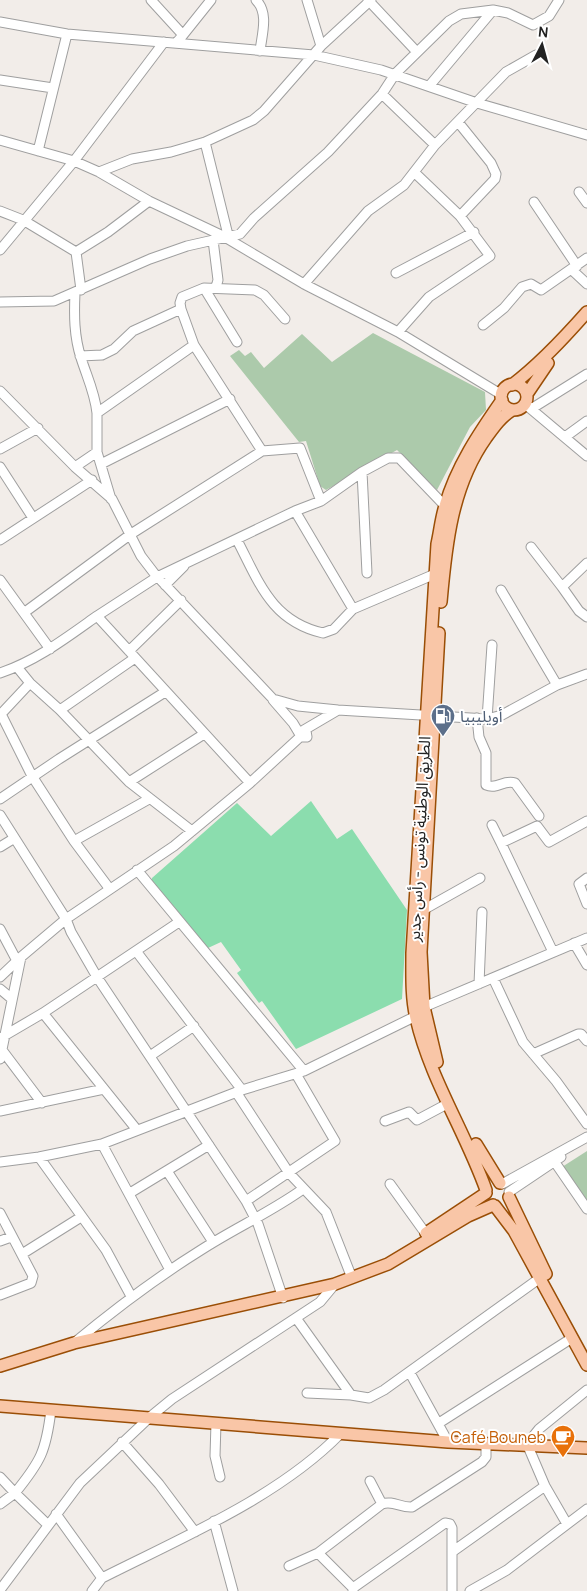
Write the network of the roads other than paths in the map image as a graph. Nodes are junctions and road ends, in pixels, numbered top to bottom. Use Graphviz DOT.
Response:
graph roads {
  1 [pos="151,0"];
  2 [pos="212,0"];
  3 [pos="256,0"];
  4 [pos="307,0"];
  5 [pos="559,0"];
  6 [pos="369,1"];
  7 [pos="493,10"];
  8 [pos="0,22"];
  9 [pos="67,34"];
  10 [pos="183,35"];
  11 [pos="164,42"];
  12 [pos="176,44"];
  13 [pos="321,46"];
  14 [pos="260,51"];
  15 [pos="416,51"];
  16 [pos="314,54"];
  17 [pos="536,55"];
  18 [pos="394,74"];
  19 [pos="0,80"];
  20 [pos="430,86"];
  21 [pos="53,88"];
  22 [pos="382,94"];
  23 [pos="477,103"];
  24 [pos="458,122"];
  25 [pos="587,135"];
  26 [pos="0,140"];
  27 [pos="205,142"];
  28 [pos="436,145"];
  29 [pos="38,151"];
  30 [pos="74,161"];
  31 [pos="99,172"];
  32 [pos="414,172"];
  33 [pos="579,192"];
  34 [pos="149,201"];
  35 [pos="534,202"];
  36 [pos="587,203"];
  37 [pos="0,212"];
  38 [pos="460,216"];
  39 [pos="23,220"];
  40 [pos="474,232"];
  41 [pos="225,236"];
  42 [pos="213,240"];
  43 [pos="0,250"];
  44 [pos="76,252"];
  45 [pos="587,258"];
  46 [pos="575,268"];
  47 [pos="396,273"];
  48 [pos="304,284"];
  49 [pos="587,284"];
  50 [pos="216,287"];
  51 [pos="204,288"];
  52 [pos="78,291"];
  53 [pos="0,302"];
  54 [pos="181,309"];
  55 [pos="587,312"];
  56 [pos="285,319"];
  57 [pos="587,321"];
  58 [pos="483,325"];
  59 [pos="398,332"];
  60 [pos="237,342"];
  61 [pos="194,345"];
  62 [pos="80,356"];
  63 [pos="587,374"];
  64 [pos="512,385"];
  65 [pos="1,394"];
  66 [pos="502,397"];
  67 [pos="230,399"];
  68 [pos="528,403"];
  69 [pos="512,410"];
  70 [pos="97,413"];
  71 [pos="587,421"];
  72 [pos="38,428"];
  73 [pos="565,437"];
  74 [pos="0,449"];
  75 [pos="262,451"];
  76 [pos="97,452"];
  77 [pos="587,456"];
  78 [pos="101,464"];
  79 [pos="0,467"];
  80 [pos="75,467"];
  81 [pos="362,472"];
  82 [pos="92,480"];
  83 [pos="112,499"];
  84 [pos="321,501"];
  85 [pos="445,506"];
  86 [pos="295,511"];
  87 [pos="33,518"];
  88 [pos="131,534"];
  89 [pos="0,540"];
  90 [pos="237,540"];
  91 [pos="531,546"];
  92 [pos="192,559"];
  93 [pos="587,563"];
  94 [pos="367,573"];
  95 [pos="435,574"];
  96 [pos="157,577"];
  97 [pos="0,580"];
  98 [pos="165,585"];
  99 [pos="562,587"];
  100 [pos="501,590"];
  101 [pos="181,600"];
  102 [pos="353,609"];
  103 [pos="25,612"];
  104 [pos="97,616"];
  105 [pos="587,617"];
  106 [pos="492,645"];
  107 [pos="50,649"];
  108 [pos="132,654"];
  109 [pos="17,667"];
  110 [pos="0,672"];
  111 [pos="587,674"];
  112 [pos="30,683"];
  113 [pos="557,686"];
  114 [pos="165,692"];
  115 [pos="273,699"];
  116 [pos="60,710"];
  117 [pos="338,710"];
  118 [pos="0,713"];
  119 [pos="430,714"];
  120 [pos="477,718"];
  121 [pos="487,719"];
  122 [pos="304,731"];
  123 [pos="204,734"];
  124 [pos="90,740"];
  125 [pos="32,776"];
  126 [pos="129,782"];
  127 [pos="250,783"];
  128 [pos="0,799"];
  129 [pos="148,799"];
  130 [pos="0,815"];
  131 [pos="539,816"];
  132 [pos="587,821"];
  133 [pos="492,825"];
  134 [pos="192,831"];
  135 [pos="14,839"];
  136 [pos="74,841"];
  137 [pos="501,844"];
  138 [pos="0,847"];
  139 [pos="137,870"];
  140 [pos="480,878"];
  141 [pos="587,878"];
  142 [pos="109,888"];
  143 [pos="587,904"];
  144 [pos="423,910"];
  145 [pos="482,912"];
  146 [pos="66,918"];
  147 [pos="179,922"];
  148 [pos="0,929"];
  149 [pos="587,938"];
  150 [pos="574,943"];
  151 [pos="136,951"];
  152 [pos="554,952"];
  153 [pos="19,959"];
  154 [pos="587,965"];
  155 [pos="0,977"];
  156 [pos="97,977"];
  157 [pos="493,978"];
  158 [pos="479,984"];
  159 [pos="0,989"];
  160 [pos="12,999"];
  161 [pos="424,1007"];
  162 [pos="43,1013"];
  163 [pos="416,1016"];
  164 [pos="194,1026"];
  165 [pos="2,1037"];
  166 [pos="587,1041"];
  167 [pos="533,1054"];
  168 [pos="1,1055"];
  169 [pos="150,1056"];
  170 [pos="300,1072"];
  171 [pos="104,1089"];
  172 [pos="239,1091"];
  173 [pos="42,1102"];
  174 [pos="447,1104"];
  175 [pos="0,1111"];
  176 [pos="188,1112"];
  177 [pos="385,1121"];
  178 [pos="587,1124"];
  179 [pos="138,1130"];
  180 [pos="587,1138"];
  181 [pos="102,1144"];
  182 [pos="208,1146"];
  183 [pos="39,1157"];
  184 [pos="553,1160"];
  185 [pos="0,1162"];
  186 [pos="167,1171"];
  187 [pos="289,1172"];
  188 [pos="390,1184"];
  189 [pos="303,1189"];
  190 [pos="505,1189"];
  191 [pos="486,1191"];
  192 [pos="130,1193"];
  193 [pos="246,1201"];
  194 [pos="494,1205"];
  195 [pos="587,1209"];
  196 [pos="0,1213"];
  197 [pos="81,1217"];
  198 [pos="255,1218"];
  199 [pos="426,1234"];
  200 [pos="11,1237"];
  201 [pos="0,1241"];
  202 [pos="213,1242"];
  203 [pos="22,1254"];
  204 [pos="170,1270"];
  205 [pos="540,1278"];
  206 [pos="345,1280"];
  207 [pos="0,1295"];
  208 [pos="131,1296"];
  209 [pos="283,1298"];
  210 [pos="296,1318"];
  211 [pos="572,1338"];
  212 [pos="74,1343"];
  213 [pos="587,1350"];
  214 [pos="587,1365"];
  215 [pos="1,1366"];
  216 [pos="410,1373"];
  217 [pos="587,1390"];
  218 [pos="307,1393"];
  219 [pos="351,1395"];
  220 [pos="0,1400"];
  221 [pos="0,1406"];
  222 [pos="20,1408"];
  223 [pos="51,1410"];
  224 [pos="150,1417"];
  225 [pos="216,1423"];
  226 [pos="439,1423"];
  227 [pos="341,1434"];
  228 [pos="122,1442"];
  229 [pos="448,1442"];
  230 [pos="486,1444"];
  231 [pos="528,1447"];
  232 [pos="587,1448"];
  233 [pos="587,1454"];
  234 [pos="0,1477"];
  235 [pos="220,1477"];
  236 [pos="370,1481"];
  237 [pos="545,1486"];
  238 [pos="15,1493"];
  239 [pos="0,1504"];
  240 [pos="382,1504"];
  241 [pos="587,1509"];
  242 [pos="56,1514"];
  243 [pos="214,1521"];
  244 [pos="567,1524"];
  245 [pos="48,1525"];
  246 [pos="195,1532"];
  247 [pos="452,1552"];
  248 [pos="318,1553"];
  249 [pos="289,1566"];
  250 [pos="102,1578"];
  251 [pos="0,1590"];
  252 [pos="353,1590"];
  253 [pos="92,1591"];
  254 [pos="233,1591"];
  255 [pos="452,1591"];
  256 [pos="470,1591"];
  1 -- 10 [label="street"];
  2 -- 10 [label="street"];
  3 -- 14 [label="street"];
  4 -- 13 [label="street"];
  5 -- 7 [label="street"];
  6 -- 13 [label="street"];
  6 -- 15 [label="street"];
  7 -- 15 [label="street"];
  7 -- 20 [label="street"];
  8 -- 9 [label="street"];
  9 -- 11 [label="street"];
  9 -- 21 [label="street"];
  10 -- 12 [label="street"];
  11 -- 12 [label="street"];
  11 -- 30 [label="street"];
  12 -- 14 [label="street"];
  13 -- 16 [label="street"];
  14 -- 16 [label="street"];
  15 -- 18 [label="street"];
  16 -- 18 [label="street"];
  16 -- 27 [label="street"];
  17 -- 23 [label="street"];
  18 -- 20 [label="street"];
  18 -- 22 [label="street"];
  19 -- 21 [label="street"];
  20 -- 23 [label="street"];
  21 -- 29 [label="street"];
  22 -- 28 [label="street"];
  22 -- 41 [label="street"];
  23 -- 24 [label="street"];
  23 -- 25 [label="street"];
  24 -- 28 [label="street"];
  24 -- 38 [label="street"];
  26 -- 29 [label="street"];
  27 -- 31 [label="street"];
  27 -- 41 [label="street"];
  28 -- 32 [label="street"];
  29 -- 30 [label="street"];
  30 -- 31 [label="street"];
  30 -- 39 [label="street"];
  31 -- 34 [label="street"];
  32 -- 38 [label="street"];
  32 -- 48 [label="street"];
  33 -- 36 [label="street"];
  34 -- 41 [label="street"];
  34 -- 44 [label="street"];
  35 -- 46 [label="street"];
  37 -- 39 [label="street"];
  38 -- 40 [label="street"];
  39 -- 43 [label="street"];
  39 -- 44 [label="street"];
  40 -- 47 [label="street"];
  40 -- 59 [label="street"];
  41 -- 42 [label="street"];
  41 -- 48 [label="street"];
  42 -- 50 [label="street"];
  42 -- 52 [label="street"];
  44 -- 52 [label="street"];
  45 -- 46 [label="street"];
  46 -- 49 [label="street"];
  46 -- 58 [label="street"];
  48 -- 59 [label="street"];
  50 -- 51 [label="street"];
  50 -- 56 [label="street"];
  51 -- 54 [label="street"];
  51 -- 60 [label="street"];
  52 -- 53 [label="street"];
  52 -- 62 [label="street"];
  54 -- 61 [label="street"];
  54 -- 62 [label="street"];
  55 -- 64 [label="main road"];
  57 -- 68 [label="main road"];
  59 -- 66 [label="street"];
  61 -- 67 [label="street"];
  61 -- 70 [label="street"];
  62 -- 70 [label="street"];
  63 -- 68 [label="street"];
  64 -- 66 [label="main road"];
  64 -- 68 [label="main road"];
  65 -- 72 [label="street"];
  66 -- 69 [label="main road"];
  66 -- 85 [label="main road, الطريق الوطنية تونس - رأس جدير"];
  67 -- 75 [label="street"];
  67 -- 78 [label="street"];
  68 -- 69 [label="main road"];
  68 -- 73 [label="street"];
  69 -- 119 [label="main road, الطريق الوطنية تونس - رأس جدير"];
  70 -- 76 [label="street"];
  71 -- 73 [label="street"];
  72 -- 74 [label="street"];
  72 -- 80 [label="street"];
  73 -- 77 [label="street"];
  75 -- 84 [label="street"];
  75 -- 88 [label="street"];
  76 -- 78 [label="street"];
  76 -- 80 [label="street"];
  78 -- 83 [label="street"];
  79 -- 87 [label="street"];
  80 -- 82 [label="street"];
  81 -- 84 [label="street"];
  81 -- 85 [label="street"];
  81 -- 94 [label="street"];
  82 -- 83 [label="street"];
  82 -- 87 [label="street"];
  83 -- 88 [label="street"];
  84 -- 86 [label="street"];
  85 -- 95 [label="main road, الطريق الوطنية تونس - رأس جدير"];
  86 -- 90 [label="street"];
  86 -- 102 [label="street"];
  87 -- 89 [label="street"];
  88 -- 96 [label="street"];
  88 -- 103 [label="street"];
  90 -- 92 [label="street"];
  90 -- 102 [label="street"];
  91 -- 99 [label="street"];
  92 -- 96 [label="street"];
  92 -- 98 [label="street"];
  93 -- 99 [label="street"];
  95 -- 102 [label="street"];
  95 -- 119 [label="main road, الطريق الوطنية تونس - رأس جدير"];
  96 -- 98 [label="street"];
  96 -- 104 [label="street"];
  97 -- 103 [label="street"];
  98 -- 101 [label="street"];
  99 -- 105 [label="street"];
  100 -- 113 [label="street"];
  101 -- 108 [label="street"];
  101 -- 115 [label="street"];
  103 -- 107 [label="street"];
  104 -- 107 [label="street"];
  104 -- 108 [label="street"];
  106 -- 121 [label="street"];
  107 -- 109 [label="street"];
  108 -- 114 [label="street"];
  108 -- 116 [label="street"];
  109 -- 110 [label="street"];
  109 -- 112 [label="street"];
  111 -- 113 [label="street"];
  112 -- 116 [label="street"];
  112 -- 118 [label="street"];
  113 -- 121 [label="street"];
  114 -- 123 [label="street"];
  114 -- 124 [label="street"];
  115 -- 117 [label="street"];
  115 -- 122 [label="street"];
  116 -- 124 [label="street"];
  117 -- 119 [label="street"];
  117 -- 122 [label="street"];
  118 -- 125 [label="street"];
  119 -- 120 [label="street"];
  119 -- 144 [label="main road, الطريق الوطنية تونس - رأس جدير"];
  119 -- 163 [label="main road, الطريق الوطنية تونس - رأس جدير"];
  120 -- 121 [label="street"];
  120 -- 131 [label="street"];
  122 -- 127 [label="street"];
  123 -- 126 [label="street"];
  123 -- 127 [label="street"];
  124 -- 125 [label="street"];
  124 -- 126 [label="street"];
  125 -- 128 [label="street"];
  125 -- 136 [label="street"];
  126 -- 129 [label="street"];
  127 -- 134 [label="street"];
  129 -- 134 [label="street"];
  129 -- 136 [label="street"];
  130 -- 135 [label="street"];
  132 -- 137 [label="street"];
  133 -- 137 [label="street"];
  134 -- 139 [label="street"];
  135 -- 138 [label="street"];
  135 -- 146 [label="street"];
  136 -- 142 [label="street"];
  137 -- 152 [label="street"];
  139 -- 142 [label="street"];
  139 -- 147 [label="street"];
  140 -- 144 [label="street"];
  141 -- 143 [label="street"];
  142 -- 146 [label="street"];
  144 -- 161 [label="main road, الطريق الوطنية تونس - رأس جدير"];
  145 -- 158 [label="street"];
  146 -- 153 [label="street"];
  146 -- 156 [label="street"];
  147 -- 151 [label="street"];
  147 -- 170 [label="street"];
  148 -- 153 [label="street"];
  149 -- 150 [label="street"];
  150 -- 152 [label="street"];
  150 -- 154 [label="street"];
  151 -- 156 [label="street"];
  151 -- 164 [label="street"];
  152 -- 157 [label="street"];
  153 -- 155 [label="street"];
  153 -- 160 [label="street"];
  156 -- 162 [label="street"];
  156 -- 169 [label="street"];
  157 -- 158 [label="street"];
  157 -- 167 [label="street"];
  158 -- 161 [label="street"];
  159 -- 160 [label="street"];
  160 -- 165 [label="street"];
  161 -- 190 [label="main road, الطريق الوطنية تونس - رأس جدير"];
  162 -- 165 [label="street"];
  162 -- 171 [label="street"];
  163 -- 170 [label="street"];
  163 -- 174 [label="main road, الطريق الوطنية تونس - رأس جدير"];
  164 -- 169 [label="street"];
  164 -- 172 [label="street"];
  165 -- 168 [label="street"];
  166 -- 167 [label="street"];
  167 -- 178 [label="street"];
  168 -- 173 [label="street"];
  169 -- 176 [label="street"];
  170 -- 172 [label="street"];
  170 -- 187 [label="street"];
  171 -- 173 [label="street"];
  171 -- 179 [label="street"];
  172 -- 176 [label="street"];
  172 -- 187 [label="street"];
  173 -- 175 [label="street"];
  174 -- 177 [label="street"];
  174 -- 191 [label="main road, الطريق الوطنية تونس - رأس جدير"];
  176 -- 179 [label="street"];
  176 -- 182 [label="street"];
  179 -- 181 [label="street"];
  180 -- 184 [label="street"];
  181 -- 183 [label="street"];
  181 -- 192 [label="street"];
  182 -- 186 [label="street"];
  182 -- 193 [label="street"];
  183 -- 185 [label="street"];
  183 -- 197 [label="street"];
  184 -- 190 [label="street"];
  184 -- 195 [label="street"];
  186 -- 192 [label="street"];
  186 -- 202 [label="street"];
  187 -- 189 [label="street"];
  187 -- 193 [label="street"];
  188 -- 199 [label="street"];
  189 -- 198 [label="street"];
  189 -- 206 [label="street"];
  190 -- 191 [label="main road"];
  190 -- 194 [label="main road"];
  190 -- 213 [label="main road, الطريق الوطنية تونس - رأس جدير"];
  191 -- 194 [label="main road"];
  191 -- 199 [label="main road"];
  192 -- 204 [label="street"];
  193 -- 198 [label="street"];
  194 -- 205 [label="main road"];
  194 -- 206 [label="main road"];
  196 -- 200 [label="street"];
  197 -- 203 [label="street"];
  197 -- 208 [label="street"];
  198 -- 202 [label="street"];
  198 -- 209 [label="street"];
  199 -- 206 [label="main road"];
  200 -- 201 [label="street"];
  200 -- 203 [label="street"];
  202 -- 204 [label="street"];
  203 -- 207 [label="street"];
  204 -- 208 [label="street"];
  205 -- 211 [label="main road"];
  205 -- 216 [label="street"];
  206 -- 209 [label="main road"];
  206 -- 210 [label="street"];
  208 -- 212 [label="street"];
  209 -- 212 [label="main road"];
  210 -- 219 [label="street"];
  210 -- 224 [label="street"];
  211 -- 214 [label="main road"];
  211 -- 226 [label="street"];
  212 -- 215 [label="main road"];
  216 -- 219 [label="street"];
  216 -- 226 [label="street"];
  217 -- 231 [label="street"];
  218 -- 219 [label="street"];
  220 -- 222 [label="main road"];
  221 -- 222 [label="main road"];
  222 -- 223 [label="main road"];
  223 -- 224 [label="main road"];
  223 -- 238 [label="street"];
  224 -- 225 [label="main road"];
  224 -- 228 [label="street"];
  225 -- 227 [label="main road"];
  225 -- 235 [label="street"];
  226 -- 229 [label="street"];
  227 -- 229 [label="main road"];
  227 -- 243 [label="street"];
  228 -- 242 [label="street"];
  228 -- 246 [label="street"];
  229 -- 230 [label="main road"];
  230 -- 231 [label="main road"];
  230 -- 240 [label="street"];
  231 -- 232 [label="main road"];
  231 -- 233 [label="main road"];
  231 -- 237 [label="street"];
  234 -- 238 [label="street"];
  236 -- 240 [label="street"];
  237 -- 244 [label="street"];
  237 -- 247 [label="street"];
  238 -- 239 [label="street"];
  238 -- 245 [label="street"];
  240 -- 248 [label="street"];
  241 -- 244 [label="street"];
  242 -- 245 [label="street"];
  242 -- 250 [label="street"];
  243 -- 246 [label="street"];
  243 -- 254 [label="street"];
  244 -- 256 [label="street"];
  245 -- 251 [label="street"];
  246 -- 250 [label="street"];
  247 -- 252 [label="street"];
  247 -- 255 [label="street"];
  248 -- 249 [label="street"];
  248 -- 252 [label="street"];
  250 -- 253 [label="street"];
}
